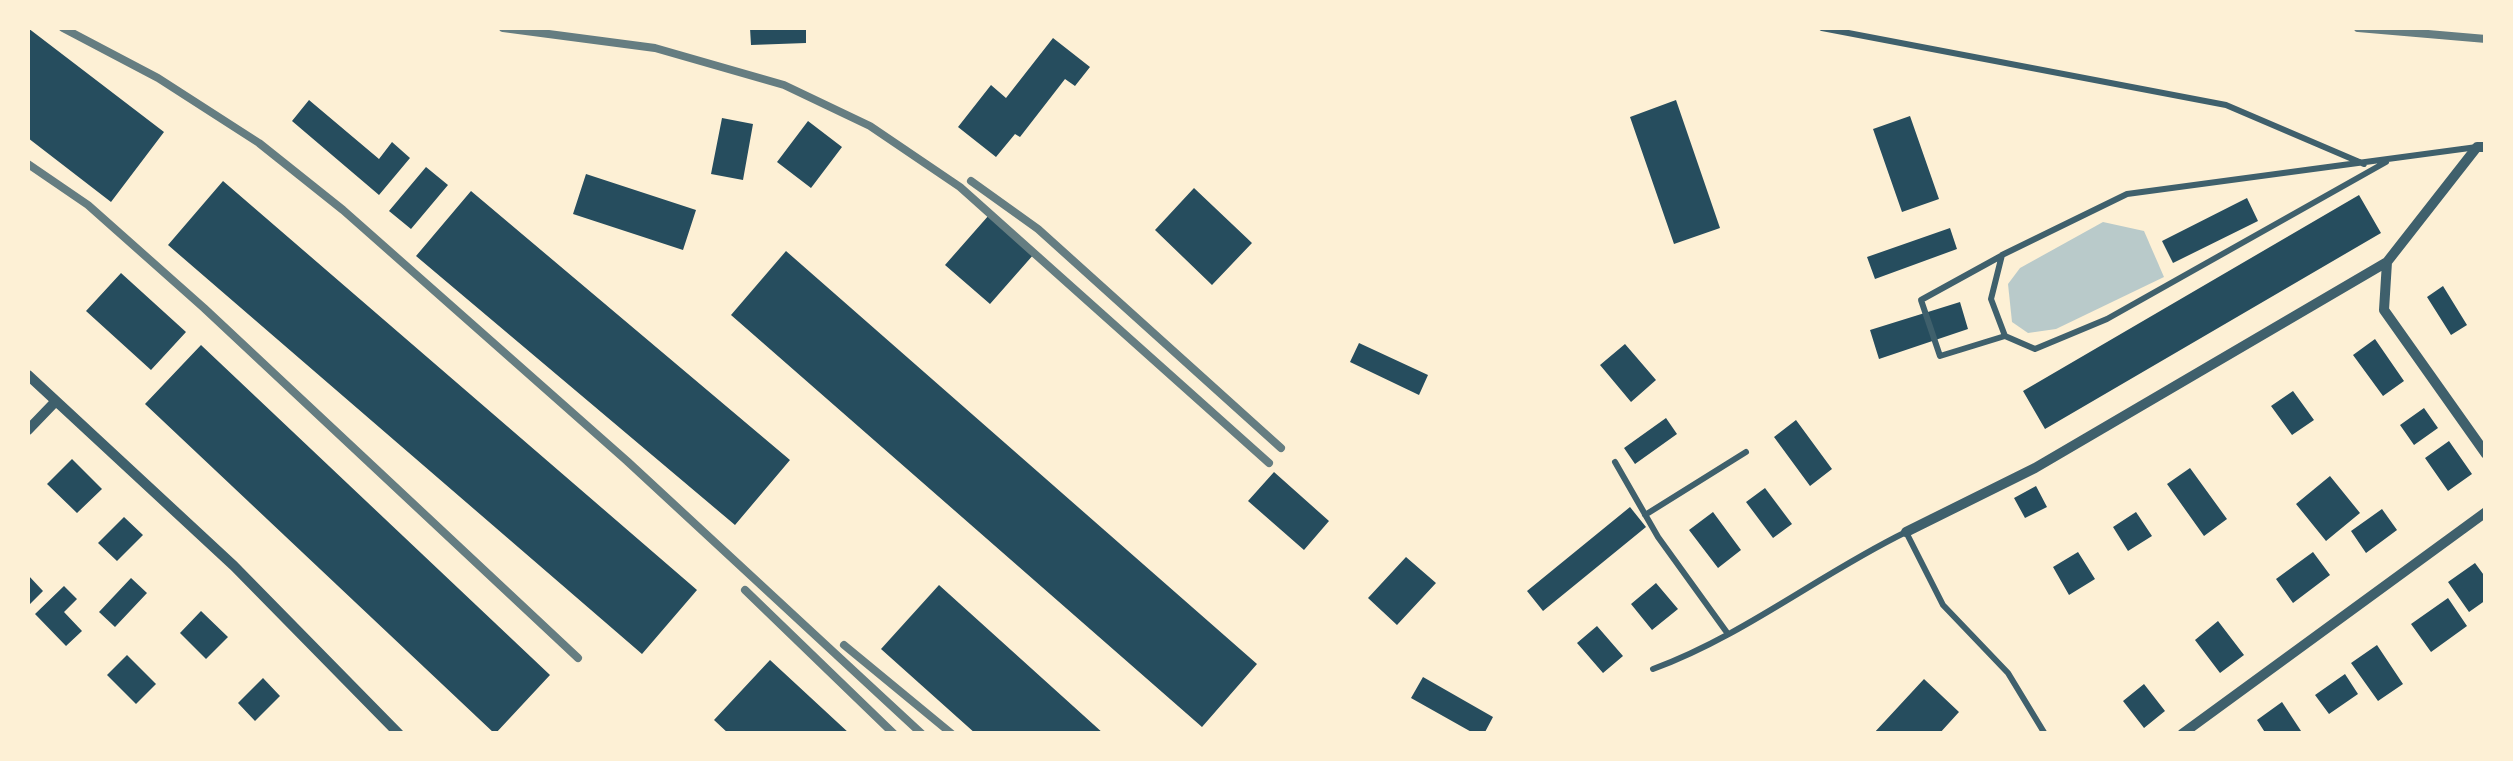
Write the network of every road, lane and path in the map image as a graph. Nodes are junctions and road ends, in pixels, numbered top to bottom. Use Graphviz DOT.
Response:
graph roads {
  1 [pos="1822,28"];
  2 [pos="2481,147"];
  3 [pos="2386,162"];
  4 [pos="2365,164"];
  5 [pos="2002,256"];
  6 [pos="2387,262"];
  7 [pos="2006,336"];
  8 [pos="28,375"];
  9 [pos="54,403"];
  10 [pos="28,430"];
  11 [pos="1746,452"];
  12 [pos="2486,454"];
  13 [pos="1616,462"];
  14 [pos="2486,512"];
  15 [pos="1645,515"];
  16 [pos="1906,532"];
  17 [pos="1728,634"];
  18 [pos="1653,670"];
  19 [pos="400,734"];
  20 [pos="2045,734"];
  21 [pos="2182,734"];
  1 -- 4 [label="lane"];
  2 -- 3 [label="lane"];
  2 -- 6 [label="street"];
  3 -- 4 [label="lane"];
  3 -- 7 [label="lane"];
  4 -- 5 [label="lane"];
  5 -- 7 [label="lane"];
  5 -- 7 [label="lane"];
  6 -- 12 [label="street"];
  6 -- 16 [label="street"];
  8 -- 9 [label="street"];
  9 -- 10 [label="street"];
  9 -- 19 [label="street"];
  11 -- 15 [label="lane"];
  13 -- 15 [label="lane"];
  14 -- 21 [label="street"];
  15 -- 17 [label="lane"];
  16 -- 17 [label="lane"];
  16 -- 20 [label="lane"];
  17 -- 18 [label="lane"];
}
